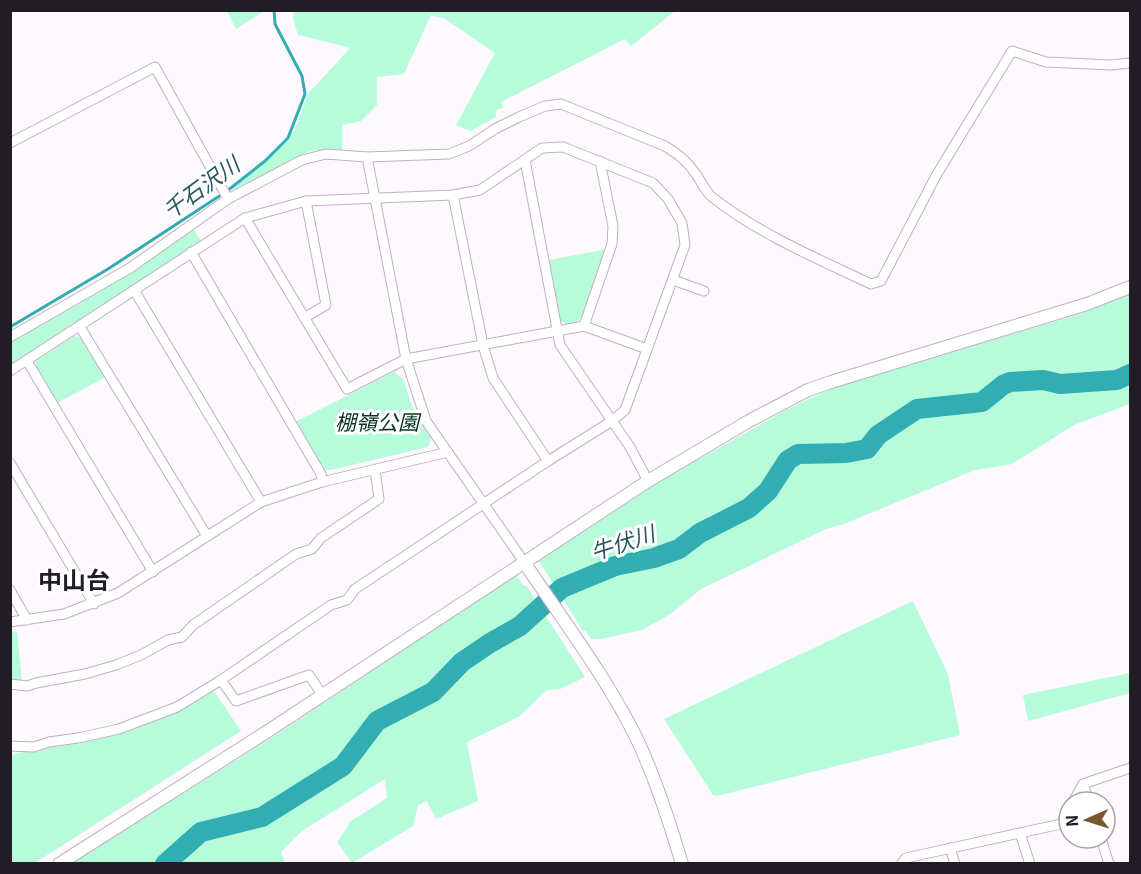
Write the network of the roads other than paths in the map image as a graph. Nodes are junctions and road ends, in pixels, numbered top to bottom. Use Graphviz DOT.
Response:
graph roads {
  1 [pos="1131,63"];
  2 [pos="10,143"];
  3 [pos="367,157"];
  4 [pos="525,160"];
  5 [pos="600,161"];
  6 [pos="453,195"];
  7 [pos="374,197"];
  8 [pos="228,199"];
  9 [pos="306,201"];
  10 [pos="245,218"];
  11 [pos="190,252"];
  12 [pos="673,280"];
  13 [pos="1131,286"];
  14 [pos="134,290"];
  15 [pos="704,291"];
  16 [pos="304,318"];
  17 [pos="584,326"];
  18 [pos="80,327"];
  19 [pos="557,331"];
  20 [pos="10,337"];
  21 [pos="483,345"];
  22 [pos="647,349"];
  23 [pos="406,359"];
  24 [pos="27,361"];
  25 [pos="10,371"];
  26 [pos="612,421"];
  27 [pos="448,452"];
  28 [pos="548,461"];
  29 [pos="10,464"];
  30 [pos="375,470"];
  31 [pos="648,481"];
  32 [pos="322,482"];
  33 [pos="261,502"];
  34 [pos="484,504"];
  35 [pos="207,536"];
  36 [pos="526,565"];
  37 [pos="153,572"];
  38 [pos="10,590"];
  39 [pos="94,604"];
  40 [pos="27,620"];
  41 [pos="10,622"];
  42 [pos="221,680"];
  43 [pos="10,684"];
  44 [pos="322,696"];
  45 [pos="10,746"];
  46 [pos="1131,768"];
  47 [pos="1083,784"];
  48 [pos="1080,790"];
  49 [pos="1085,790"];
  50 [pos="1057,825"];
  51 [pos="1020,833"];
  52 [pos="950,848"];
  53 [pos="59,864"];
  54 [pos="682,864"];
  55 [pos="901,864"];
  56 [pos="955,864"];
  57 [pos="1030,864"];
  1 -- 3 [label="street"];
  2 -- 8 [label="street"];
  3 -- 7 [label="street"];
  3 -- 8 [label="street"];
  4 -- 5 [label="street"];
  4 -- 6 [label="street"];
  4 -- 19 [label="street"];
  5 -- 12 [label="street"];
  5 -- 17 [label="street"];
  6 -- 7 [label="street"];
  6 -- 21 [label="street"];
  7 -- 9 [label="street"];
  7 -- 23 [label="street"];
  8 -- 20 [label="street"];
  9 -- 10 [label="street"];
  9 -- 16 [label="street"];
  10 -- 11 [label="street"];
  10 -- 16 [label="street"];
  11 -- 14 [label="street"];
  11 -- 32 [label="street"];
  12 -- 15 [label="street"];
  12 -- 22 [label="street"];
  13 -- 31 [label="street"];
  14 -- 18 [label="street"];
  14 -- 33 [label="street"];
  16 -- 23 [label="street"];
  17 -- 19 [label="street"];
  17 -- 22 [label="street"];
  18 -- 24 [label="street"];
  18 -- 35 [label="street"];
  19 -- 21 [label="street"];
  19 -- 26 [label="street"];
  21 -- 23 [label="street"];
  21 -- 28 [label="street"];
  22 -- 26 [label="street"];
  23 -- 27 [label="street"];
  24 -- 25 [label="street"];
  24 -- 37 [label="street"];
  26 -- 28 [label="street"];
  26 -- 31 [label="street"];
  27 -- 30 [label="street"];
  27 -- 34 [label="street"];
  28 -- 34 [label="street"];
  29 -- 39 [label="street"];
  30 -- 32 [label="street"];
  30 -- 43 [label="street"];
  31 -- 36 [label="street"];
  32 -- 33 [label="street"];
  33 -- 35 [label="street"];
  34 -- 36 [label="street"];
  34 -- 42 [label="street"];
  35 -- 37 [label="street"];
  36 -- 44 [label="street"];
  36 -- 54 [label="street"];
  37 -- 39 [label="street"];
  38 -- 40 [label="street"];
  39 -- 40 [label="street"];
  40 -- 41 [label="street"];
  42 -- 44 [label="street"];
  42 -- 45 [label="street"];
  44 -- 53 [label="street"];
  46 -- 47 [label="street"];
  47 -- 48 [label="street"];
  47 -- 49 [label="street"];
  50 -- 51 [label="street"];
  51 -- 52 [label="street"];
  51 -- 57 [label="street"];
  52 -- 55 [label="street"];
  52 -- 56 [label="street"];
}
